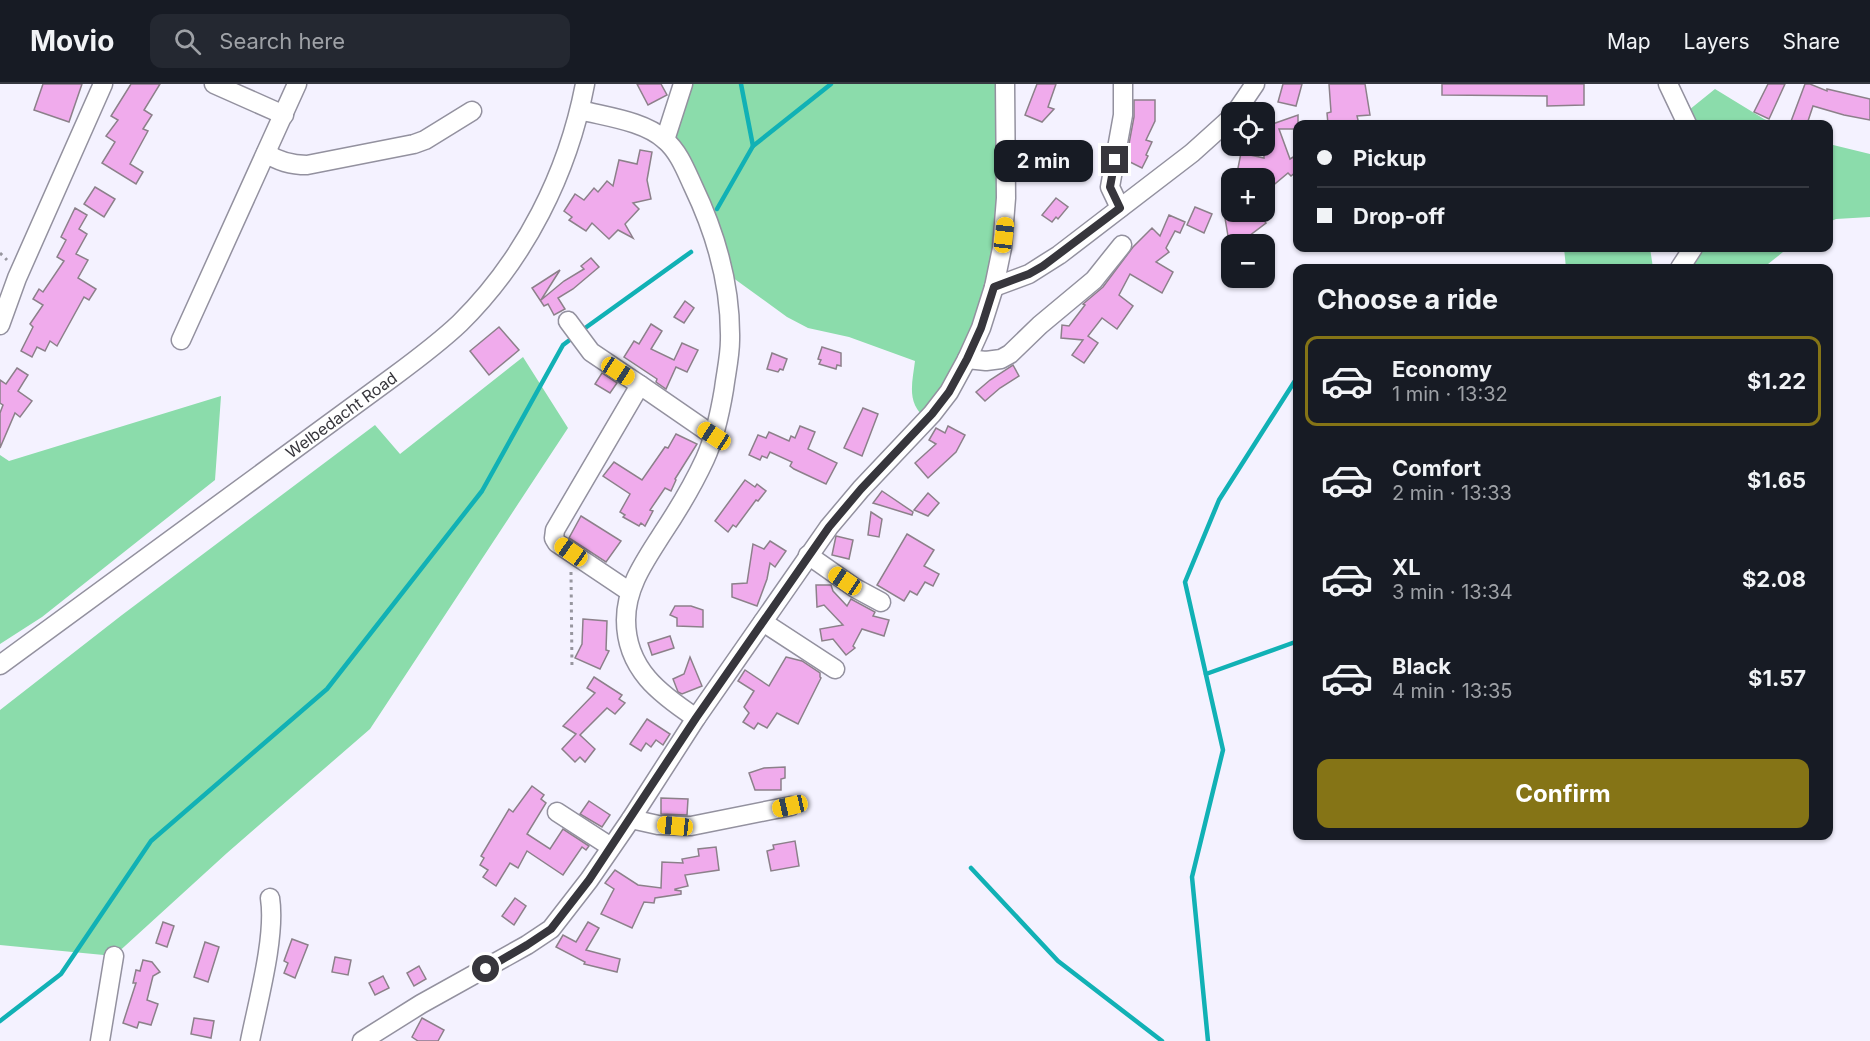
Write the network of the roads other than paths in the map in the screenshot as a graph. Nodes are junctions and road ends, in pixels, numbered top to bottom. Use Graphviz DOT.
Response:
graph roads {
  1 [pos="103,84"];
  2 [pos="214,84"];
  3 [pos="297,84"];
  4 [pos="585,84"];
  5 [pos="683,84"];
  6 [pos="1005,84"];
  7 [pos="1123,84"];
  8 [pos="1255,84"];
  9 [pos="1668,84"];
  10 [pos="1243,102"];
  11 [pos="580,110"];
  12 [pos="472,111"];
  13 [pos="284,115"];
  14 [pos="1685,120"];
  15 [pos="1221,127"];
  16 [pos="665,140"];
  17 [pos="266,153"];
  18 [pos="1120,208"];
  19 [pos="1122,245"];
  20 [pos="994,287"];
  21 [pos="0,326"];
  22 [pos="575,330"];
  23 [pos="181,340"];
  24 [pos="967,359"];
  25 [pos="640,385"];
  26 [pos="714,436"];
  27 [pos="808,555"];
  28 [pos="630,592"];
  29 [pos="881,602"];
  30 [pos="763,622"];
  31 [pos="0,665"];
  32 [pos="835,669"];
  33 [pos="696,718"];
  34 [pos="790,806"];
  35 [pos="557,812"];
  36 [pos="631,819"];
  37 [pos="611,847"];
  38 [pos="270,898"];
  39 [pos="114,956"];
  40 [pos="100,1041"];
  41 [pos="250,1041"];
  42 [pos="362,1041"];
  1 -- 21 [label="street"];
  2 -- 13 [label="street"];
  3 -- 13 [label="street"];
  4 -- 11 [label="street, Welbedacht Road"];
  5 -- 16 [label="street"];
  6 -- 20 [label="street"];
  7 -- 18 [label="street"];
  8 -- 10 [label="street"];
  9 -- 14 [label="street"];
  11 -- 16 [label="street"];
  11 -- 31 [label="street, Welbedacht Road"];
  12 -- 17 [label="street"];
  13 -- 17 [label="street"];
  15 -- 18 [label="street"];
  16 -- 26 [label="street"];
  17 -- 23 [label="street"];
  18 -- 20 [label="street"];
  19 -- 24 [label="street"];
  20 -- 24 [label="street"];
  22 -- 25 [label="street"];
  24 -- 27 [label="street"];
  25 -- 26 [label="street"];
  25 -- 28 [label="street"];
  26 -- 28 [label="street"];
  27 -- 29 [label="street"];
  27 -- 30 [label="street"];
  28 -- 33 [label="street"];
  30 -- 32 [label="street"];
  30 -- 33 [label="street"];
  33 -- 36 [label="street"];
  34 -- 36 [label="street"];
  35 -- 37 [label="street"];
  36 -- 37 [label="street"];
  37 -- 42 [label="street"];
  38 -- 41 [label="street"];
  39 -- 40 [label="street"];
}
